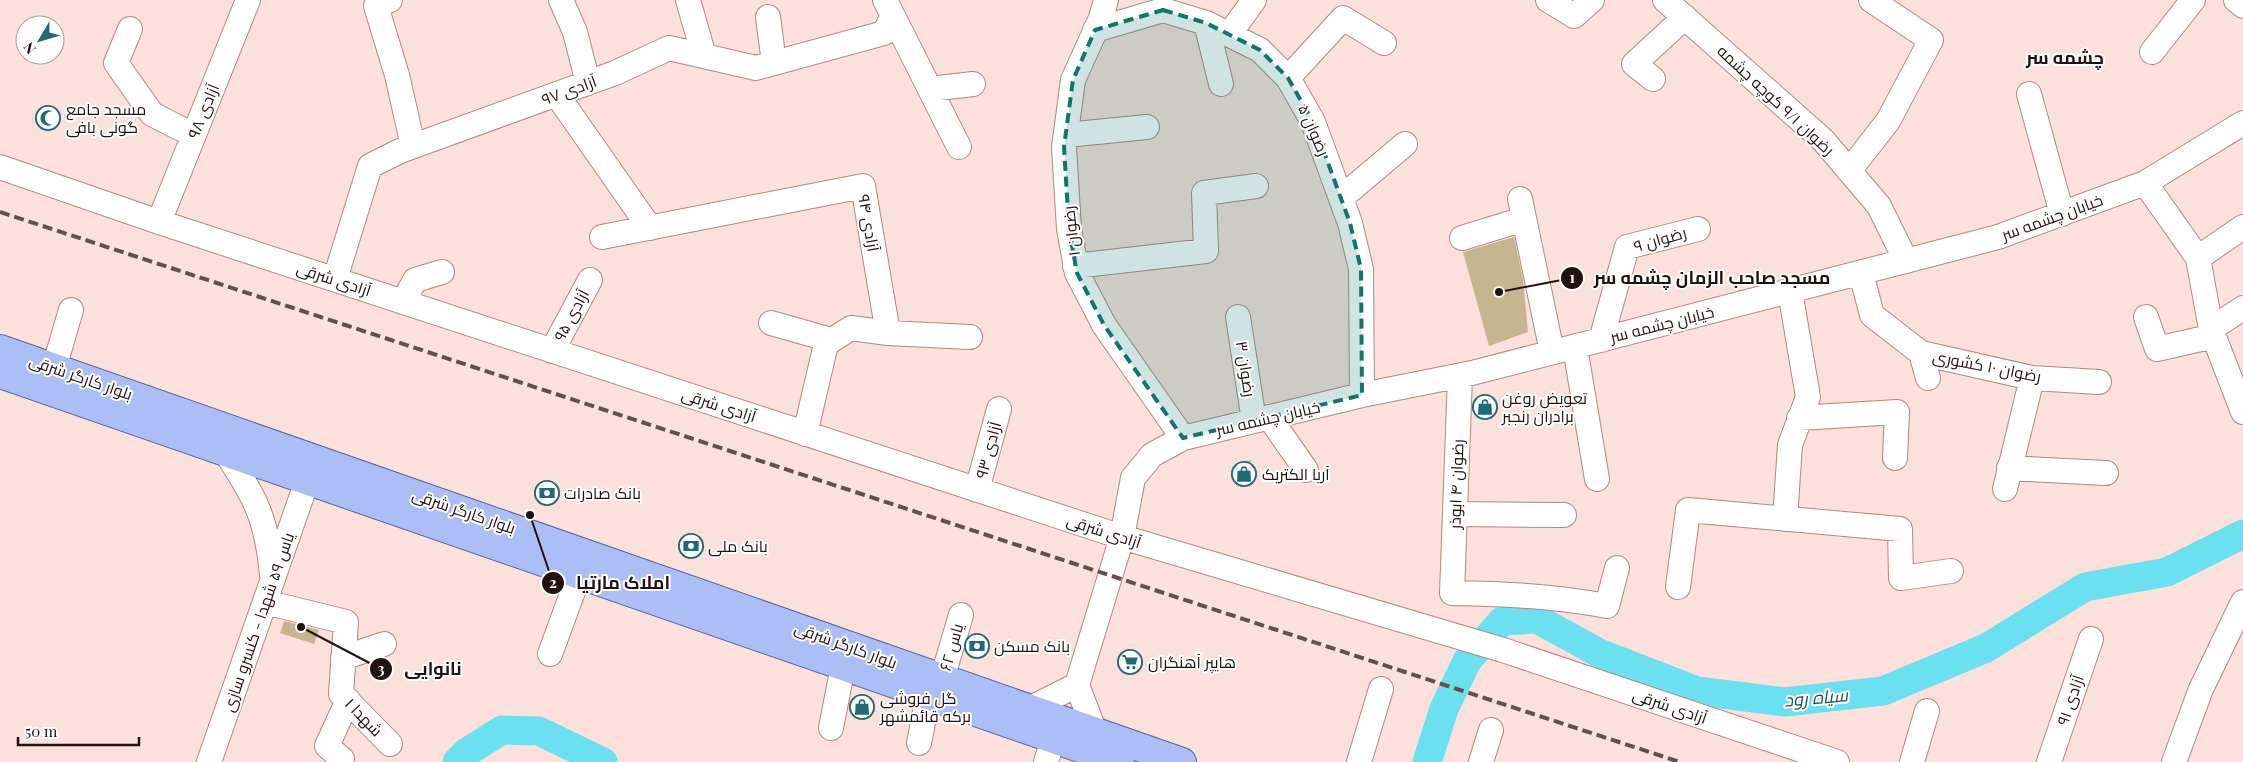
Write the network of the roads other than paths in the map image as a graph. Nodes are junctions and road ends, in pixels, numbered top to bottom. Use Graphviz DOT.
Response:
graph roads {
  1 [pos="248,0"];
  2 [pos="390,0"];
  3 [pos="560,0"];
  4 [pos="688,0"];
  5 [pos="1254,0"];
  6 [pos="1548,0"];
  7 [pos="1592,0"];
  8 [pos="1665,0"];
  9 [pos="1871,0"];
  10 [pos="2193,0"];
  11 [pos="2236,0"];
  12 [pos="1099,2"];
  13 [pos="2243,6"];
  14 [pos="1188,8"];
  15 [pos="887,16"];
  16 [pos="768,17"];
  17 [pos="1684,17"];
  18 [pos="1206,23"];
  19 [pos="130,29"];
  20 [pos="1095,30"];
  21 [pos="1229,35"];
  22 [pos="1384,43"];
  23 [pos="2152,52"];
  24 [pos="704,56"];
  25 [pos="774,63"];
  26 [pos="1288,78"];
  27 [pos="1653,79"];
  28 [pos="588,83"];
  29 [pos="973,84"];
  30 [pos="1220,84"];
  31 [pos="930,89"];
  32 [pos="2029,94"];
  33 [pos="557,95"];
  34 [pos="2243,123"];
  35 [pos="1147,127"];
  36 [pos="194,135"];
  37 [pos="1066,135"];
  38 [pos="1405,144"];
  39 [pos="414,146"];
  40 [pos="959,147"];
  41 [pos="0,167"];
  42 [pos="1849,171"];
  43 [pos="2145,183"];
  44 [pos="1256,186"];
  45 [pos="1341,198"];
  46 [pos="2062,214"];
  47 [pos="159,222"];
  48 [pos="2243,226"];
  49 [pos="650,228"];
  50 [pos="1698,229"];
  51 [pos="602,237"];
  52 [pos="1462,238"];
  53 [pos="2198,258"];
  54 [pos="1906,261"];
  55 [pos="1075,266"];
  56 [pos="442,272"];
  57 [pos="1861,273"];
  58 [pos="335,279"];
  59 [pos="590,280"];
  60 [pos="1790,291"];
  61 [pos="404,302"];
  62 [pos="2243,308"];
  63 [pos="71,310"];
  64 [pos="1238,317"];
  65 [pos="2146,317"];
  66 [pos="771,323"];
  67 [pos="2213,332"];
  68 [pos="888,333"];
  69 [pos="970,337"];
  70 [pos="831,340"];
  71 [pos="1601,340"];
  72 [pos="1575,346"];
  73 [pos="0,349"];
  74 [pos="552,351"];
  75 [pos="1552,352"];
  76 [pos="1921,353"];
  77 [pos="54,368"];
  78 [pos="2237,373"];
  79 [pos="0,374"];
  80 [pos="1460,376"];
  81 [pos="1928,378"];
  82 [pos="2032,378"];
  83 [pos="2099,382"];
  84 [pos="1362,395"];
  85 [pos="998,409"];
  86 [pos="2243,412"];
  87 [pos="1800,418"];
  88 [pos="1262,419"];
  89 [pos="805,434"];
  90 [pos="1183,438"];
  91 [pos="226,453"];
  92 [pos="1895,458"];
  93 [pos="1306,470"];
  94 [pos="2106,474"];
  95 [pos="1597,479"];
  96 [pos="307,481"];
  97 [pos="977,490"];
  98 [pos="1455,514"];
  99 [pos="1564,515"];
  100 [pos="1785,519"];
  101 [pos="1122,538"];
  102 [pos="1618,568"];
  103 [pos="1951,571"];
  104 [pos="579,575"];
  105 [pos="1678,587"];
  106 [pos="269,592"];
  107 [pos="2243,602"];
  108 [pos="960,615"];
  109 [pos="750,622"];
  110 [pos="2091,639"];
  111 [pos="384,644"];
  112 [pos="550,654"];
  113 [pos="343,658"];
  114 [pos="843,666"];
  115 [pos="1078,685"];
  116 [pos="935,688"];
  117 [pos="1382,689"];
  118 [pos="348,700"];
  119 [pos="1029,709"];
  120 [pos="1927,711"];
  121 [pos="831,728"];
  122 [pos="1491,730"];
  123 [pos="1095,732"];
  124 [pos="919,743"];
  125 [pos="390,744"];
  126 [pos="325,750"];
  127 [pos="1049,750"];
  128 [pos="209,762"];
  129 [pos="1120,762"];
  130 [pos="1182,762"];
  131 [pos="1359,762"];
  132 [pos="1481,762"];
  133 [pos="1838,762"];
  134 [pos="1912,762"];
  135 [pos="2049,762"];
  136 [pos="2174,762"];
  1 -- 36 [label="street, آزادی ۹۸"];
  2 -- 39 [label="street"];
  3 -- 28 [label="street"];
  4 -- 24 [label="street"];
  5 -- 21 [label="street"];
  6 -- 7 [label="street"];
  8 -- 17 [label="street, رضوان ۹/۱ کوچه چشمه"];
  9 -- 42 [label="street"];
  10 -- 23 [label="street"];
  11 -- 13 [label="street"];
  12 -- 20 [label="street, رضوان ۱"];
  14 -- 18 [label="street, رضوان ۵"];
  14 -- 20 [label="street, رضوان ۵"];
  15 -- 25 [label="street, آزادی ۹۷"];
  15 -- 31 [label="street"];
  16 -- 25 [label="street"];
  17 -- 27 [label="street"];
  17 -- 42 [label="street, رضوان ۹/۱ کوچه چشمه"];
  18 -- 21 [label="street, رضوان ۵"];
  18 -- 30 [label="street"];
  19 -- 36 [label="street"];
  20 -- 37 [label="street, رضوان ۱"];
  21 -- 26 [label="street, رضوان ۵"];
  22 -- 26 [label="street"];
  24 -- 25 [label="street, آزادی ۹۷"];
  24 -- 28 [label="street, آزادی ۹۷"];
  26 -- 45 [label="street, رضوان ۵"];
  28 -- 33 [label="street, آزادی ۹۷"];
  29 -- 31 [label="street"];
  31 -- 40 [label="street"];
  32 -- 46 [label="street"];
  33 -- 39 [label="street, آزادی ۹۷"];
  33 -- 49 [label="street"];
  34 -- 43 [label="street, خیابان چشمه سر"];
  35 -- 37 [label="street"];
  36 -- 47 [label="street, آزادی ۹۸"];
  37 -- 55 [label="street, رضوان ۱"];
  38 -- 45 [label="street"];
  39 -- 58 [label="street, آزادی ۹۷"];
  41 -- 47 [label="street, آزادی شرقی"];
  42 -- 54 [label="street, رضوان ۹/۱ کوچه چشمه"];
  43 -- 46 [label="street, خیابان چشمه سر"];
  43 -- 53 [label="street"];
  44 -- 55 [label="street"];
  45 -- 84 [label="street, رضوان ۵"];
  46 -- 54 [label="street, خیابان چشمه سر"];
  47 -- 58 [label="street, آزادی شرقی"];
  48 -- 53 [label="street"];
  49 -- 51 [label="street, آزادی ۹۴"];
  49 -- 68 [label="street, آزادی ۹۴"];
  50 -- 71 [label="street, رضوان ۹"];
  52 -- 75 [label="street"];
  53 -- 67 [label="street"];
  54 -- 57 [label="street, خیابان چشمه سر"];
  55 -- 90 [label="street, رضوان ۱"];
  56 -- 61 [label="street"];
  57 -- 60 [label="street, خیابان چشمه سر"];
  57 -- 76 [label="street, رضوان ۱۰ کشوری"];
  58 -- 61 [label="street, آزادی شرقی"];
  59 -- 74 [label="street, آزادی ۹۵"];
  60 -- 71 [label="street, خیابان چشمه سر"];
  60 -- 87 [label="street"];
  61 -- 74 [label="street, آزادی شرقی"];
  62 -- 67 [label="street"];
  63 -- 77 [label="street"];
  64 -- 88 [label="street, رضوان ۳"];
  65 -- 67 [label="street"];
  66 -- 70 [label="street"];
  67 -- 78 [label="street"];
  68 -- 69 [label="street"];
  68 -- 70 [label="street"];
  70 -- 89 [label="street"];
  71 -- 72 [label="street, خیابان چشمه سر"];
  72 -- 75 [label="street, خیابان چشمه سر"];
  72 -- 95 [label="street"];
  73 -- 77 [label="main road, بلوار کارگر شرقی"];
  74 -- 89 [label="street, آزادی شرقی"];
  75 -- 80 [label="street, خیابان چشمه سر"];
  76 -- 81 [label="street"];
  76 -- 82 [label="street, رضوان ۱۰ کشوری"];
  77 -- 109 [label="main road, بلوار کارگر شرقی"];
  78 -- 86 [label="street"];
  79 -- 91 [label="main road, بلوار کارگر شرقی"];
  80 -- 84 [label="street, خیابان چشمه سر"];
  80 -- 98 [label="street, رضوان ۴ ابوذر"];
  82 -- 83 [label="street, رضوان ۱۰ کشوری"];
  82 -- 94 [label="street"];
  84 -- 88 [label="street, خیابان چشمه سر"];
  85 -- 97 [label="street, آزادی ۹۳"];
  87 -- 92 [label="street"];
  87 -- 100 [label="street"];
  88 -- 90 [label="street, خیابان چشمه سر"];
  88 -- 93 [label="street"];
  89 -- 97 [label="street, آزادی شرقی"];
  90 -- 101 [label="street, خیابان چشمه سر"];
  91 -- 96 [label="main road, بلوار کارگر شرقی"];
  91 -- 106 [label="street"];
  96 -- 104 [label="main road, بلوار کارگر شرقی"];
  96 -- 106 [label="street, یاس ۵۹ شهدا - کنسرو سازی"];
  97 -- 101 [label="street, آزادی شرقی"];
  98 -- 99 [label="street"];
  98 -- 102 [label="street, رضوان ۴ ابوذر"];
  100 -- 103 [label="street"];
  100 -- 105 [label="street"];
  101 -- 115 [label="street, خیابان چشمه سر"];
  101 -- 133 [label="street, آزادی شرقی"];
  104 -- 109 [label="main road, بلوار کارگر شرقی"];
  104 -- 112 [label="street"];
  106 -- 113 [label="street, شهدا ۱"];
  106 -- 128 [label="street, یاس ۵۹ شهدا - کنسرو سازی"];
  107 -- 136 [label="street"];
  108 -- 116 [label="street, یاس ۶۲"];
  109 -- 114 [label="main road, بلوار کارگر شرقی"];
  109 -- 116 [label="main road, بلوار کارگر شرقی"];
  110 -- 135 [label="street, آزادی ۹۱"];
  111 -- 113 [label="street"];
  113 -- 118 [label="street, شهدا ۱"];
  114 -- 116 [label="main road, بلوار کارگر شرقی"];
  114 -- 121 [label="street"];
  115 -- 119 [label="street"];
  115 -- 123 [label="street"];
  116 -- 119 [label="main road, بلوار کارگر شرقی"];
  116 -- 124 [label="street, یاس ۶۲"];
  116 -- 127 [label="main road, بلوار کارگر شرقی"];
  117 -- 131 [label="street"];
  118 -- 125 [label="street, شهدا ۱"];
  118 -- 126 [label="street"];
  119 -- 123 [label="main road, بلوار کارگر شرقی"];
  120 -- 134 [label="street"];
  122 -- 132 [label="street"];
  123 -- 130 [label="main road, بلوار کارگر شرقی"];
  127 -- 129 [label="main road, بلوار کارگر شرقی"];
}
